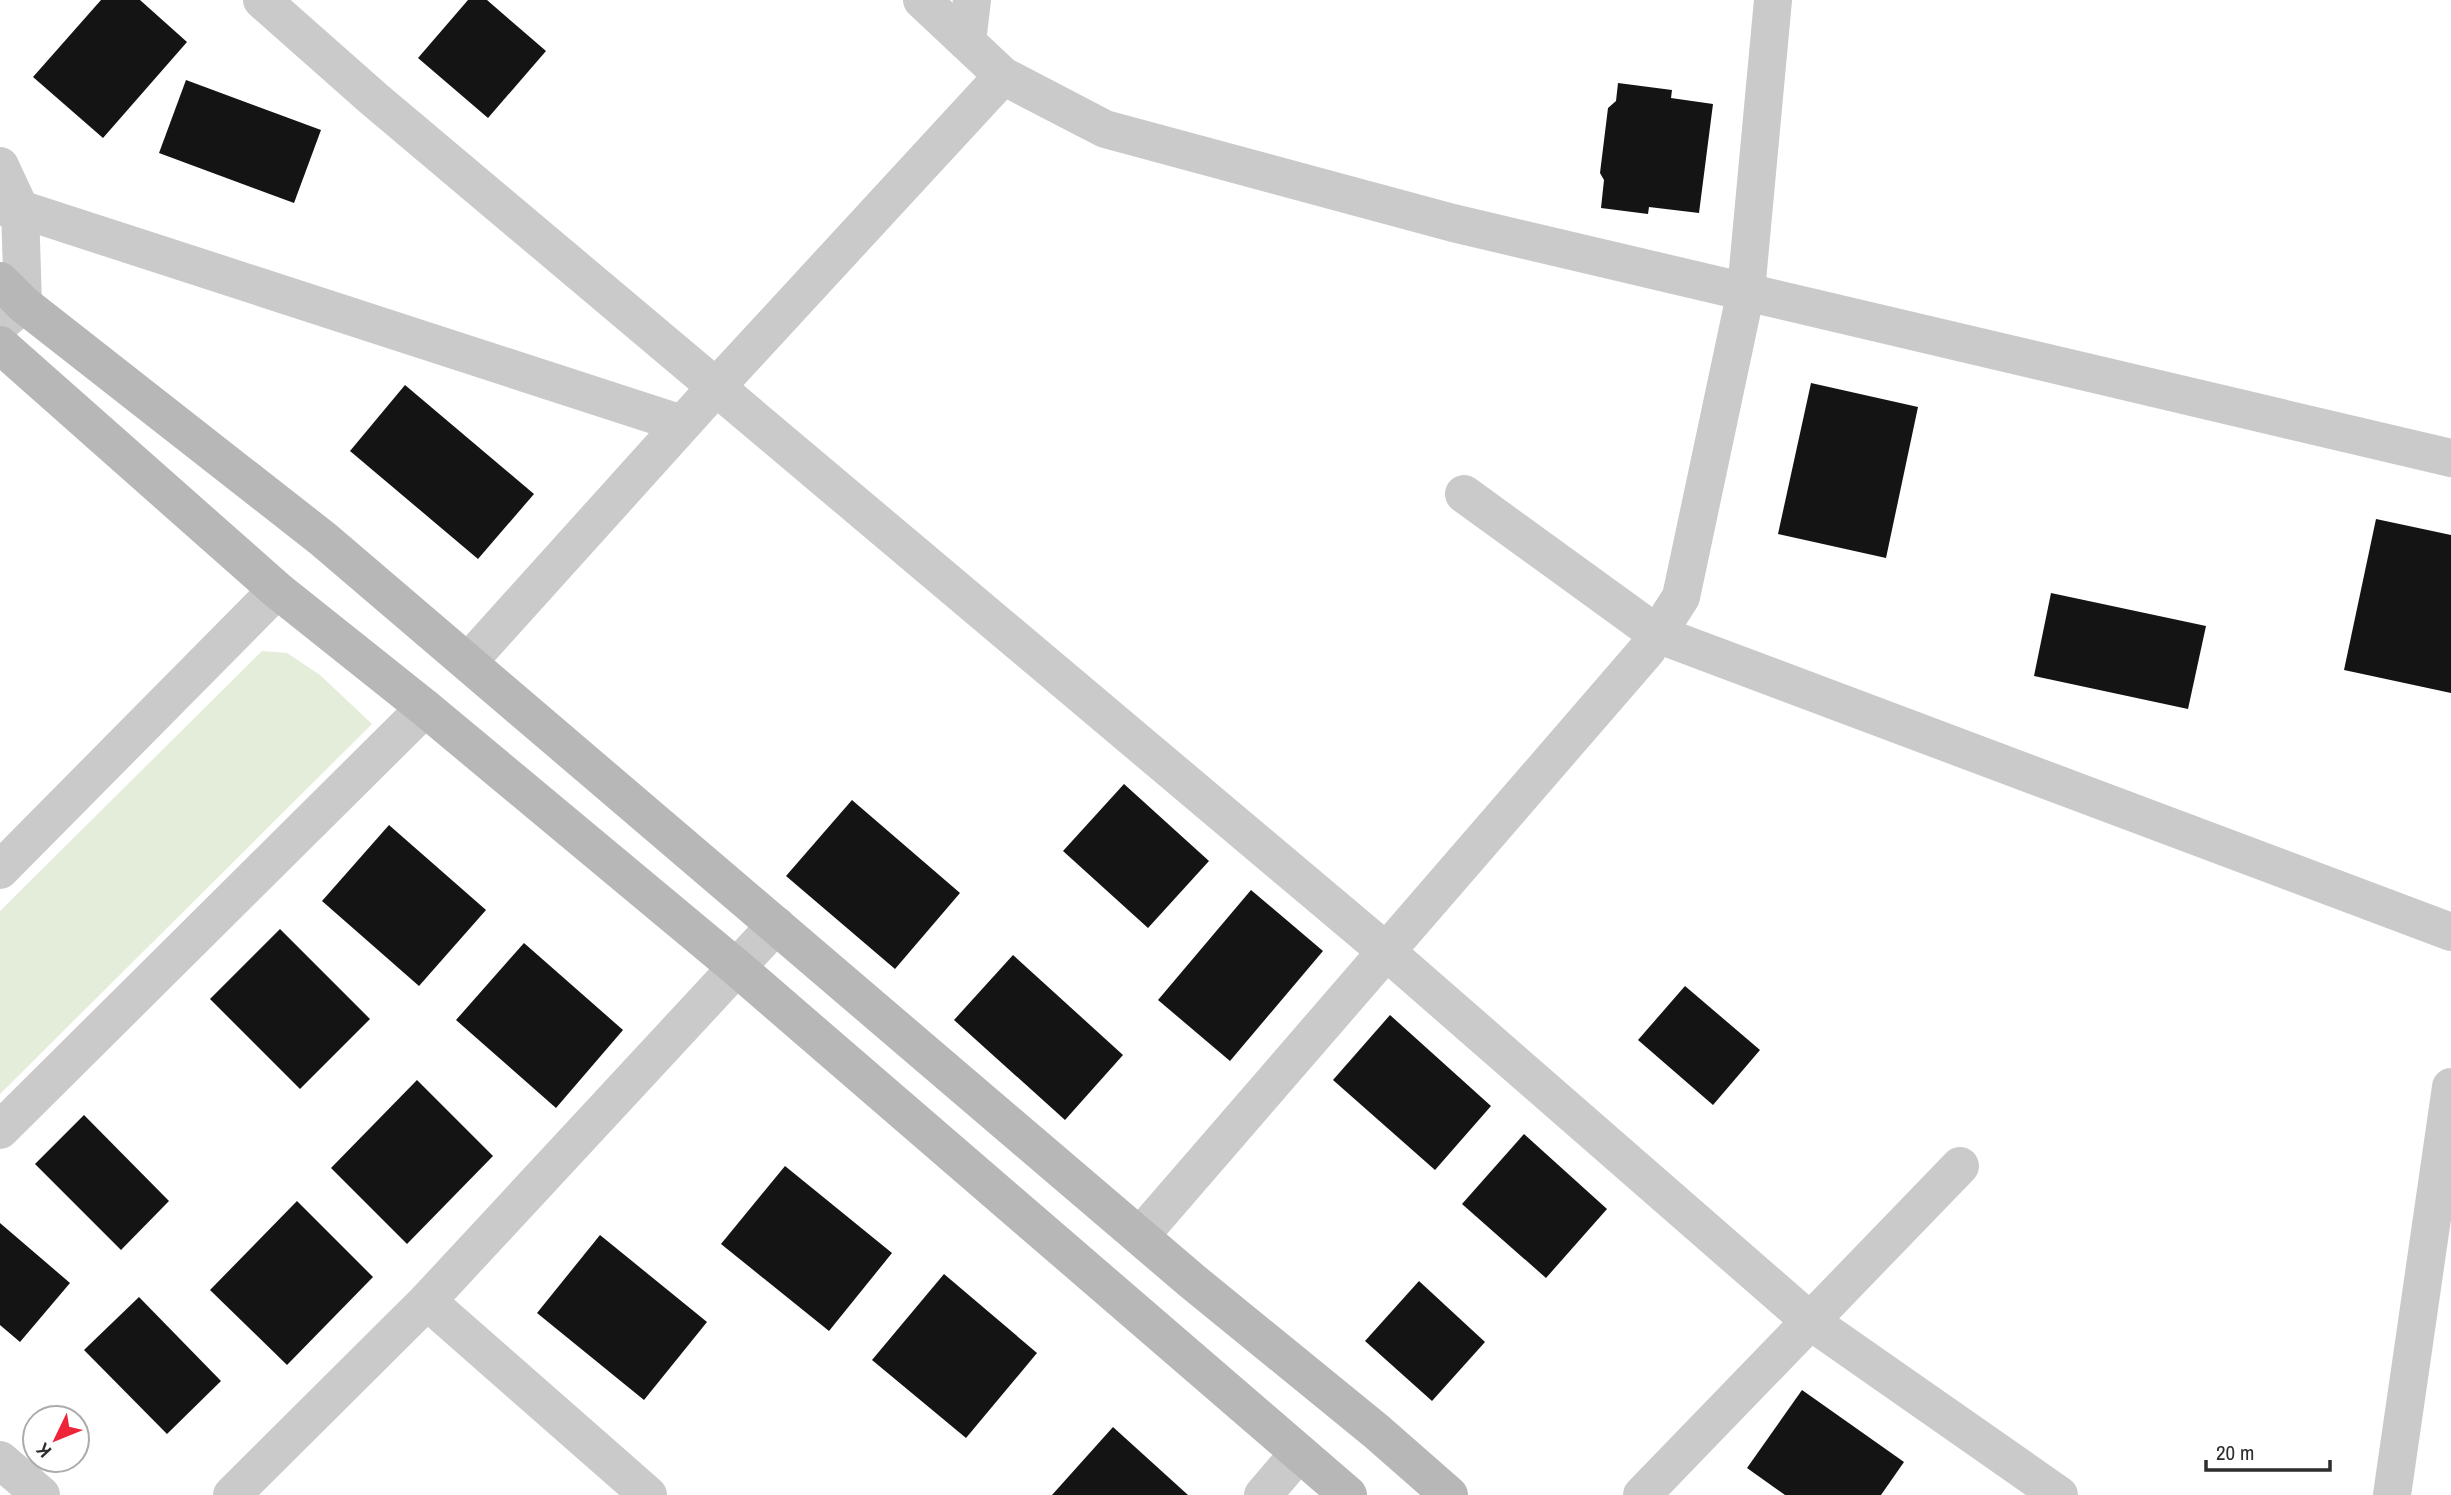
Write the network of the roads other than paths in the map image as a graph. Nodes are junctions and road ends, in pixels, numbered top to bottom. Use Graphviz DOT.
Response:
graph roads {
  1 [pos="262,0"];
  2 [pos="922,0"];
  3 [pos="972,0"];
  4 [pos="1773,0"];
  5 [pos="967,42"];
  6 [pos="1003,76"];
  7 [pos="0,166"];
  8 [pos="10,208"];
  9 [pos="1746,291"];
  10 [pos="8,303"];
  11 [pos="0,345"];
  12 [pos="716,387"];
  13 [pos="682,424"];
  14 [pos="2451,458"];
  15 [pos="1464,494"];
  16 [pos="277,590"];
  17 [pos="1657,634"];
  18 [pos="468,662"];
  19 [pos="425,708"];
  20 [pos="0,870"];
  21 [pos="776,925"];
  22 [pos="2451,932"];
  23 [pos="1388,953"];
  24 [pos="736,967"];
  25 [pos="2451,1087"];
  26 [pos="0,1130"];
  27 [pos="1960,1166"];
  28 [pos="1140,1236"];
  29 [pos="427,1301"];
  30 [pos="1810,1321"];
  31 [pos="1299,1453"];
  32 [pos="0,1460"];
  33 [pos="41,1495"];
  34 [pos="232,1495"];
  35 [pos="648,1495"];
  36 [pos="1263,1495"];
  37 [pos="1348,1495"];
  38 [pos="1449,1495"];
  39 [pos="1642,1495"];
  40 [pos="2059,1495"];
  41 [pos="2392,1495"];
  1 -- 12 [label="street"];
  2 -- 5 [label="street"];
  3 -- 5 [label="street"];
  4 -- 9 [label="street"];
  5 -- 6 [label="street"];
  6 -- 9 [label="street"];
  6 -- 12 [label="street"];
  7 -- 8 [label="street"];
  8 -- 10 [label="street"];
  8 -- 13 [label="street"];
  9 -- 14 [label="street"];
  9 -- 17 [label="street"];
  10 -- 18 [label="street"];
  11 -- 16 [label="street"];
  12 -- 13 [label="street"];
  12 -- 23 [label="street"];
  13 -- 18 [label="street"];
  15 -- 17 [label="street"];
  16 -- 19 [label="street"];
  16 -- 20 [label="street"];
  17 -- 22 [label="street"];
  17 -- 23 [label="street"];
  18 -- 21 [label="street"];
  19 -- 24 [label="street"];
  19 -- 26 [label="street"];
  21 -- 24 [label="street"];
  21 -- 28 [label="street"];
  23 -- 28 [label="street"];
  23 -- 30 [label="street"];
  24 -- 29 [label="street"];
  24 -- 31 [label="street"];
  25 -- 41 [label="street"];
  27 -- 30 [label="street"];
  28 -- 38 [label="street"];
  29 -- 34 [label="street"];
  29 -- 35 [label="street"];
  30 -- 39 [label="street"];
  30 -- 40 [label="street"];
  31 -- 36 [label="street"];
  31 -- 37 [label="street"];
  32 -- 33 [label="street"];
}
